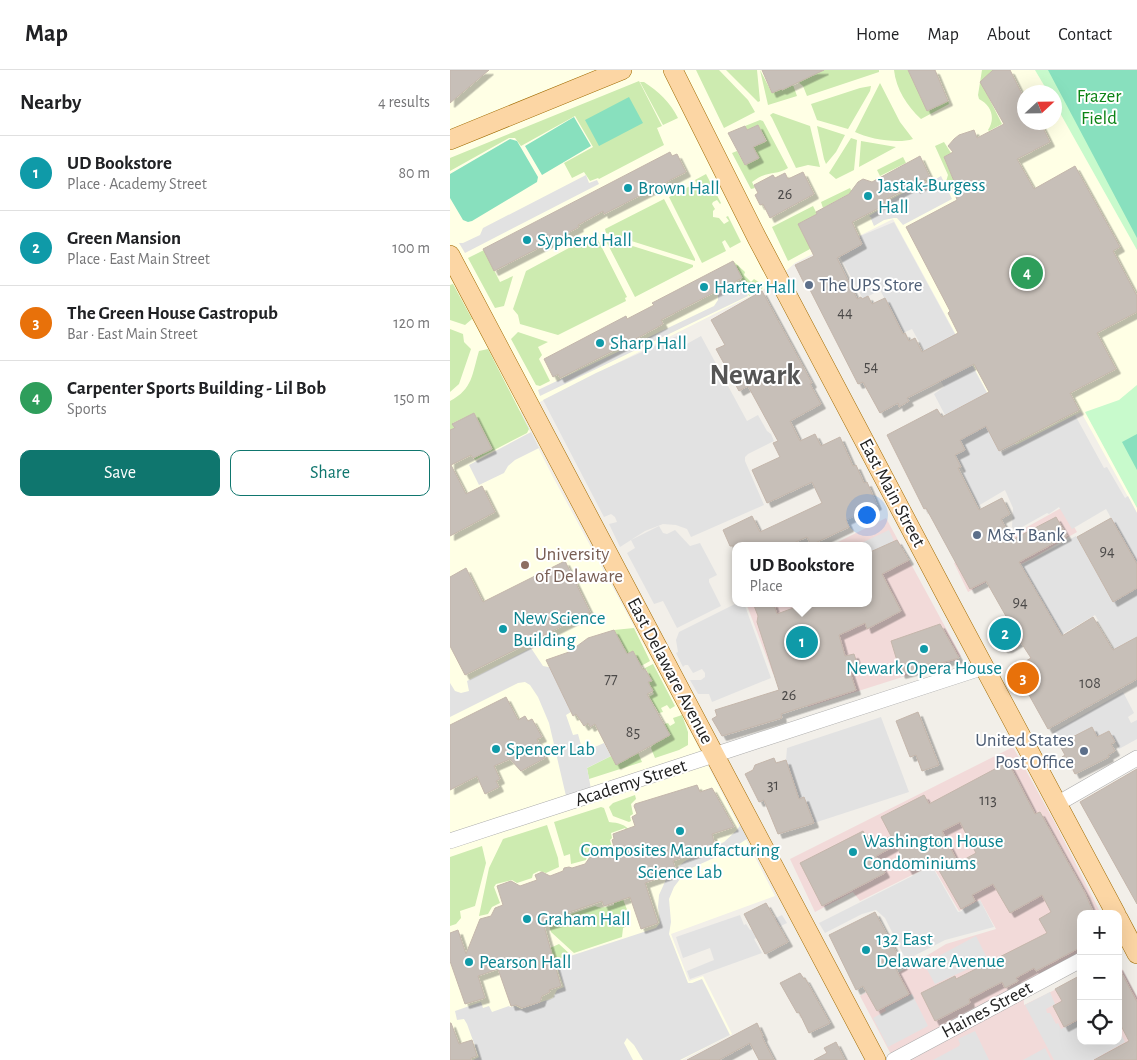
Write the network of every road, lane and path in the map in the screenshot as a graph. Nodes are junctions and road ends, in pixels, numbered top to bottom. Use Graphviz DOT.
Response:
graph roads {
  1 [pos="622,70"];
  2 [pos="673,70"];
  3 [pos="450,140"];
  4 [pos="450,255"];
  5 [pos="984,667"];
  6 [pos="715,756"];
  7 [pos="1137,758"];
  8 [pos="1058,804"];
  9 [pos="450,841"];
  10 [pos="1114,910"];
  11 [pos="1123,938"];
  12 [pos="1137,954"];
  13 [pos="1077,962"];
  14 [pos="876,1060"];
  15 [pos="894,1060"];
  1 -- 3 [label="main road"];
  2 -- 5 [label="main road, East Main Street"];
  4 -- 6 [label="main road, East Delaware Avenue"];
  5 -- 6 [label="street, Academy Street"];
  5 -- 8 [label="main road, East Main Street"];
  6 -- 9 [label="street, Academy Street"];
  6 -- 14 [label="main road, East Delaware Avenue"];
  7 -- 8 [label="street"];
  8 -- 10 [label="main road, East Main Street"];
  11 -- 12 [label="main road"];
  13 -- 15 [label="street, Haines Street"];
}
